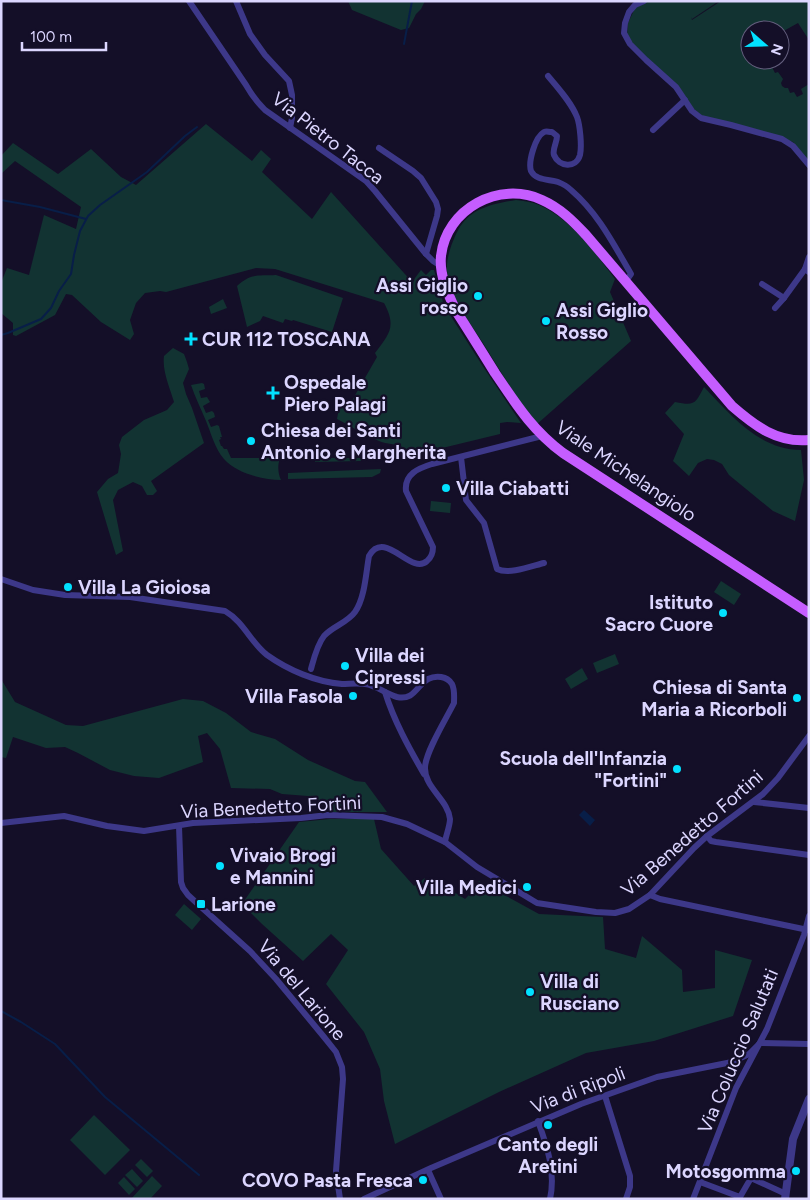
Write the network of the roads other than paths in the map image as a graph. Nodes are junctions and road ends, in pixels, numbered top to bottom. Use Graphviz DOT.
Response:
graph roads {
  1 [pos="189,1"];
  2 [pos="236,1"];
  3 [pos="644,1"];
  4 [pos="548,76"];
  5 [pos="685,100"];
  6 [pos="290,128"];
  7 [pos="652,130"];
  8 [pos="379,148"];
  9 [pos="809,165"];
  10 [pos="426,254"];
  11 [pos="809,257"];
  12 [pos="441,266"];
  13 [pos="807,271"];
  14 [pos="626,281"];
  15 [pos="762,284"];
  16 [pos="784,298"];
  17 [pos="775,308"];
  18 [pos="542,436"];
  19 [pos="809,440"];
  20 [pos="461,457"];
  21 [pos="544,563"];
  22 [pos="1,579"];
  23 [pos="809,613"];
  24 [pos="310,669"];
  25 [pos="385,692"];
  26 [pos="809,736"];
  27 [pos="427,780"];
  28 [pos="754,802"];
  29 [pos="809,808"];
  30 [pos="1,823"];
  31 [pos="179,826"];
  32 [pos="707,836"];
  33 [pos="444,842"];
  34 [pos="809,855"];
  35 [pos="650,895"];
  36 [pos="809,916"];
  37 [pos="807,930"];
  38 [pos="760,1042"];
  39 [pos="809,1044"];
  40 [pos="605,1096"];
  41 [pos="809,1099"];
  42 [pos="538,1121"];
  43 [pos="428,1170"];
  44 [pos="700,1182"];
  45 [pos="786,1196"];
  46 [pos="340,1199"];
  47 [pos="364,1199"];
  48 [pos="441,1199"];
  49 [pos="550,1199"];
  50 [pos="626,1199"];
  51 [pos="693,1199"];
  1 -- 6 [label="street, Via Pietro Tacca"];
  2 -- 6 [label="street"];
  3 -- 5 [label="street"];
  4 -- 14 [label="street"];
  5 -- 7 [label="street"];
  5 -- 9 [label="street"];
  6 -- 10 [label="street, Via Pietro Tacca"];
  8 -- 10 [label="street"];
  10 -- 12 [label="street, Via Pietro Tacca"];
  11 -- 13 [label="street"];
  12 -- 14 [label="main road, Viale Michelangiolo"];
  12 -- 18 [label="main road, Viale Michelangiolo"];
  13 -- 16 [label="street"];
  14 -- 19 [label="main road, Viale Michelangiolo"];
  15 -- 16 [label="street"];
  16 -- 17 [label="street"];
  18 -- 20 [label="street"];
  18 -- 23 [label="main road, Viale Michelangiolo"];
  20 -- 21 [label="street"];
  20 -- 24 [label="street"];
  22 -- 25 [label="street"];
  25 -- 27 [label="street"];
  25 -- 27 [label="street"];
  26 -- 28 [label="street, Via Benedetto Fortini"];
  27 -- 33 [label="street"];
  28 -- 29 [label="street"];
  28 -- 32 [label="street, Via Benedetto Fortini"];
  30 -- 31 [label="street, Via Benedetto Fortini"];
  31 -- 33 [label="street, Via Benedetto Fortini"];
  31 -- 46 [label="street, Via del Larione"];
  32 -- 34 [label="street"];
  32 -- 35 [label="street, Via Benedetto Fortini"];
  33 -- 35 [label="street, Via Benedetto Fortini"];
  35 -- 37 [label="street"];
  36 -- 37 [label="street, Via Coluccio Salutati"];
  37 -- 38 [label="street, Via Coluccio Salutati"];
  38 -- 39 [label="street"];
  38 -- 40 [label="street, Via di Ripoli"];
  38 -- 44 [label="street, Via Coluccio Salutati"];
  40 -- 42 [label="street, Via di Ripoli"];
  40 -- 50 [label="street"];
  41 -- 45 [label="street"];
  42 -- 43 [label="street, Via di Ripoli"];
  42 -- 49 [label="street"];
  43 -- 47 [label="street, Via di Ripoli"];
  43 -- 48 [label="street"];
  44 -- 45 [label="street"];
  44 -- 51 [label="street, Via Coluccio Salutati"];
}
